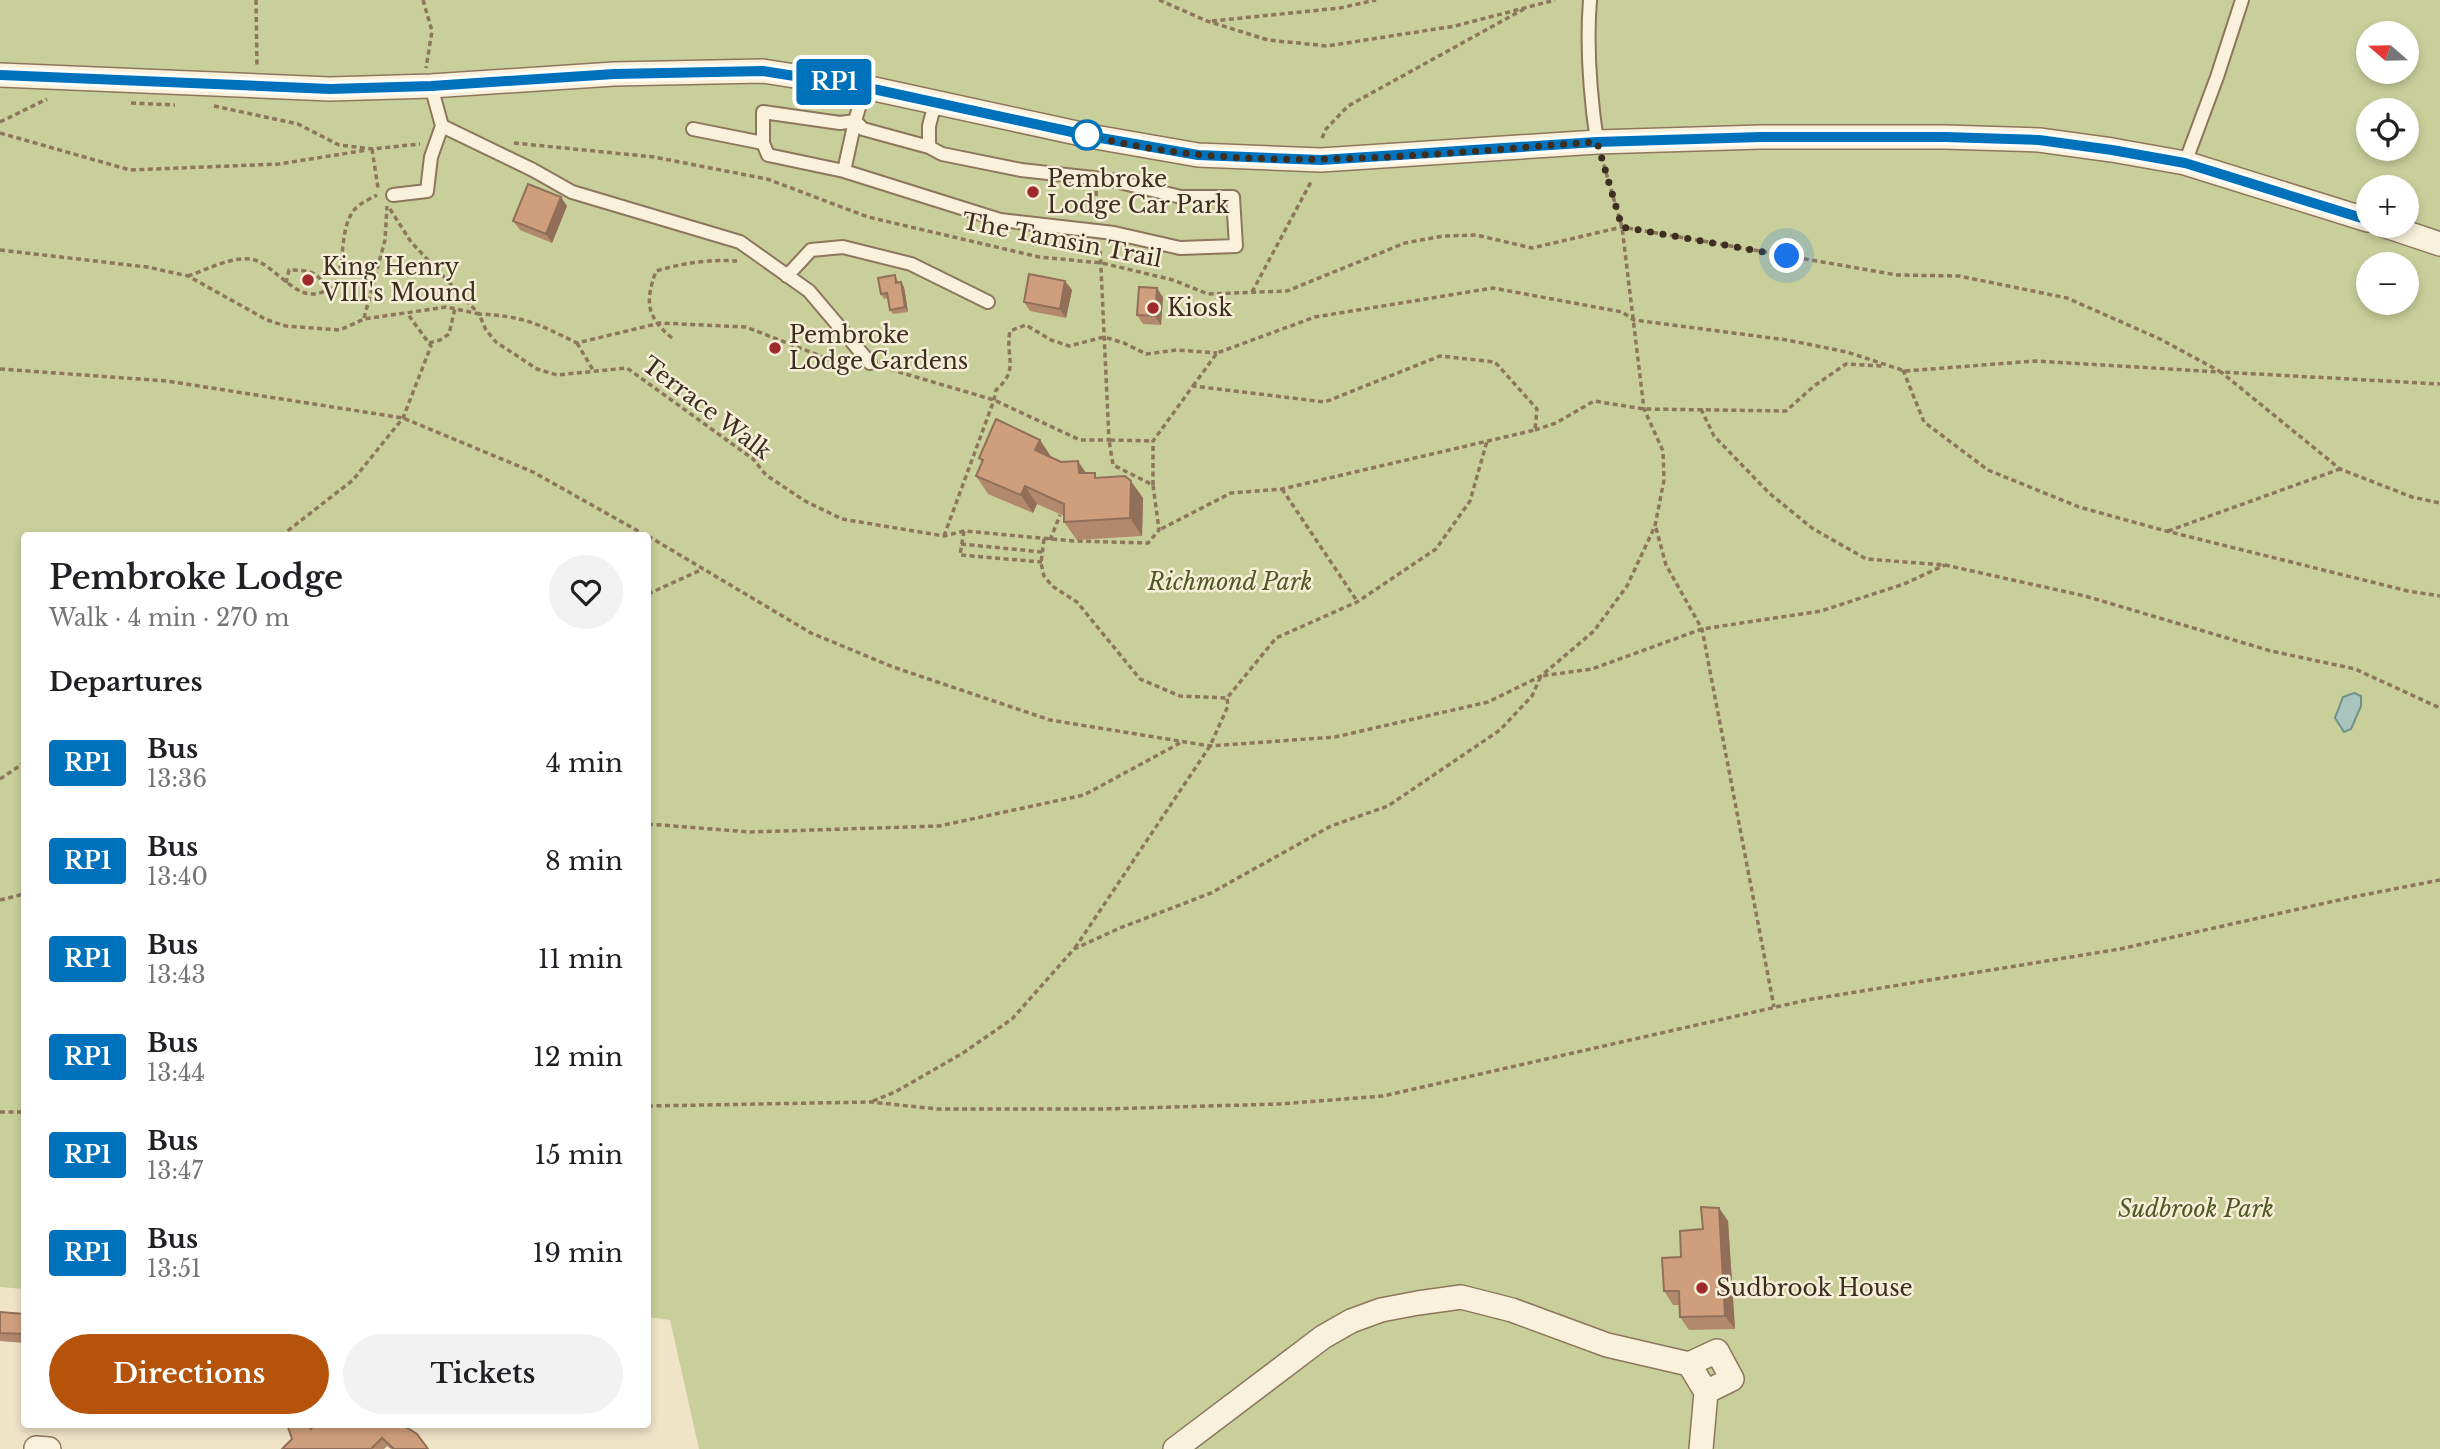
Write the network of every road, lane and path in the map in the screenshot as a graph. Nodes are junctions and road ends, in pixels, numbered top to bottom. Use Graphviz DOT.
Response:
graph roads {
  1 [pos="256,0"];
  2 [pos="423,0"];
  3 [pos="1159,0"];
  4 [pos="1376,0"];
  5 [pos="1555,0"];
  6 [pos="1590,0"];
  7 [pos="2242,0"];
  8 [pos="1524,9"];
  9 [pos="1207,21"];
  10 [pos="0,75"];
  11 [pos="431,86"];
  12 [pos="256,87"];
  13 [pos="864,87"];
  14 [pos="50,97"];
  15 [pos="120,102"];
  16 [pos="935,103"];
  17 [pos="179,105"];
  18 [pos="212,106"];
  19 [pos="855,121"];
  20 [pos="0,122"];
  21 [pos="442,126"];
  22 [pos="693,130"];
  23 [pos="0,134"];
  24 [pos="438,142"];
  25 [pos="511,142"];
  26 [pos="1597,142"];
  27 [pos="763,143"];
  28 [pos="929,147"];
  29 [pos="372,149"];
  30 [pos="1321,160"];
  31 [pos="2185,163"];
  32 [pos="844,172"];
  33 [pos="390,200"];
  34 [pos="2356,216"];
  35 [pos="1622,227"];
  36 [pos="2419,237"];
  37 [pos="2440,244"];
  38 [pos="0,250"];
  39 [pos="767,262"];
  40 [pos="188,276"];
  41 [pos="788,276"];
  42 [pos="286,283"];
  43 [pos="327,290"];
  44 [pos="1252,292"];
  45 [pos="988,302"];
  46 [pos="455,308"];
  47 [pos="407,313"];
  48 [pos="363,319"];
  49 [pos="1634,320"];
  50 [pos="673,338"];
  51 [pos="429,343"];
  52 [pos="577,343"];
  53 [pos="1217,353"];
  54 [pos="870,363"];
  55 [pos="0,369"];
  56 [pos="593,370"];
  57 [pos="1905,371"];
  58 [pos="2221,372"];
  59 [pos="2440,384"];
  60 [pos="1193,386"];
  61 [pos="1644,409"];
  62 [pos="1701,409"];
  63 [pos="403,418"];
  64 [pos="1535,430"];
  65 [pos="1153,441"];
  66 [pos="1487,442"];
  67 [pos="2340,469"];
  68 [pos="1153,485"];
  69 [pos="1282,489"];
  70 [pos="2440,503"];
  71 [pos="1060,515"];
  72 [pos="1655,526"];
  73 [pos="1159,530"];
  74 [pos="964,531"];
  75 [pos="2166,531"];
  76 [pos="286,532"];
  77 [pos="640,532"];
  78 [pos="944,536"];
  79 [pos="651,538"];
  80 [pos="1044,539"];
  81 [pos="1050,540"];
  82 [pos="961,544"];
  83 [pos="1042,552"];
  84 [pos="1041,562"];
  85 [pos="1945,565"];
  86 [pos="704,569"];
  87 [pos="651,593"];
  88 [pos="2440,596"];
  89 [pos="1357,602"];
  90 [pos="1702,629"];
  91 [pos="1541,676"];
  92 [pos="1227,698"];
  93 [pos="2440,708"];
  94 [pos="1182,742"];
  95 [pos="1210,746"];
  96 [pos="21,765"];
  97 [pos="0,779"];
  98 [pos="651,824"];
  99 [pos="2440,880"];
  100 [pos="21,895"];
  101 [pos="0,900"];
  102 [pos="1074,949"];
  103 [pos="1774,1007"];
  104 [pos="871,1102"];
  105 [pos="651,1106"];
  106 [pos="0,1112"];
  107 [pos="21,1112"];
  108 [pos="36,1448"];
  109 [pos="49,1449"];
  110 [pos="1175,1449"];
  111 [pos="1701,1449"];
  1 -- 12 [label="path"];
  2 -- 11 [label="path"];
  3 -- 9 [label="path"];
  4 -- 9 [label="path"];
  5 -- 8 [label="path"];
  6 -- 26 [label="lane"];
  7 -- 31 [label="lane"];
  8 -- 9 [label="path"];
  8 -- 30 [label="path"];
  10 -- 12 [label="street"];
  11 -- 12 [label="street"];
  11 -- 13 [label="street"];
  11 -- 21 [label="lane"];
  13 -- 16 [label="street"];
  13 -- 19 [label="lane"];
  14 -- 20 [label="path"];
  15 -- 17 [label="path"];
  16 -- 28 [label="lane"];
  16 -- 30 [label="street"];
  18 -- 29 [label="path"];
  19 -- 27 [label="lane"];
  19 -- 28 [label="lane"];
  19 -- 32 [label="lane"];
  21 -- 24 [label="lane"];
  21 -- 39 [label="lane"];
  22 -- 27 [label="lane"];
  23 -- 29 [label="path"];
  24 -- 29 [label="path"];
  24 -- 33 [label="lane"];
  25 -- 44 [label="path, The Tamsin Trail"];
  26 -- 30 [label="street"];
  26 -- 31 [label="street"];
  26 -- 35 [label="path"];
  27 -- 32 [label="lane"];
  28 -- 32 [label="lane"];
  29 -- 43 [label="path"];
  30 -- 44 [label="path"];
  31 -- 34 [label="street"];
  33 -- 48 [label="path"];
  35 -- 44 [label="path, The Tamsin Trail"];
  35 -- 49 [label="path"];
  35 -- 58 [label="path, The Tamsin Trail"];
  36 -- 37 [label="street"];
  38 -- 40 [label="path"];
  39 -- 41 [label="lane"];
  39 -- 50 [label="path"];
  40 -- 42 [label="path"];
  40 -- 48 [label="path"];
  41 -- 45 [label="lane"];
  41 -- 54 [label="lane"];
  42 -- 43 [label="path"];
  42 -- 43 [label="path"];
  46 -- 47 [label="path"];
  46 -- 51 [label="path"];
  46 -- 56 [label="path, Terrace Walk"];
  47 -- 48 [label="path"];
  47 -- 51 [label="path"];
  49 -- 53 [label="path"];
  49 -- 57 [label="path"];
  49 -- 61 [label="path"];
  51 -- 63 [label="path"];
  52 -- 56 [label="path"];
  53 -- 60 [label="path"];
  53 -- 78 [label="path"];
  55 -- 63 [label="path"];
  56 -- 78 [label="path, Terrace Walk"];
  57 -- 58 [label="path"];
  57 -- 62 [label="path"];
  57 -- 75 [label="path"];
  58 -- 59 [label="path, The Tamsin Trail"];
  58 -- 67 [label="path"];
  60 -- 64 [label="path"];
  60 -- 65 [label="path"];
  61 -- 62 [label="path"];
  61 -- 64 [label="path"];
  61 -- 72 [label="path"];
  62 -- 85 [label="path"];
  63 -- 76 [label="path"];
  63 -- 77 [label="path"];
  64 -- 66 [label="path"];
  65 -- 68 [label="path"];
  65 -- 68 [label="path"];
  66 -- 69 [label="path"];
  66 -- 89 [label="path"];
  67 -- 70 [label="path"];
  67 -- 75 [label="path"];
  68 -- 73 [label="path"];
  69 -- 73 [label="path"];
  69 -- 89 [label="path"];
  71 -- 81 [label="path"];
  72 -- 90 [label="path"];
  72 -- 91 [label="path"];
  73 -- 81 [label="path, Terrace Walk"];
  74 -- 78 [label="path, Terrace Walk"];
  74 -- 80 [label="path, Terrace Walk"];
  74 -- 82 [label="path"];
  75 -- 88 [label="path"];
  79 -- 86 [label="path"];
  80 -- 81 [label="path, Terrace Walk"];
  80 -- 83 [label="path"];
  82 -- 83 [label="path"];
  82 -- 84 [label="path"];
  83 -- 84 [label="path"];
  84 -- 92 [label="path"];
  85 -- 90 [label="path"];
  85 -- 93 [label="path"];
  86 -- 87 [label="path"];
  86 -- 94 [label="path"];
  89 -- 92 [label="path"];
  90 -- 91 [label="path"];
  90 -- 103 [label="path"];
  91 -- 95 [label="path"];
  91 -- 102 [label="path"];
  92 -- 95 [label="path"];
  94 -- 95 [label="path"];
  94 -- 98 [label="path"];
  95 -- 102 [label="path"];
  96 -- 97 [label="path"];
  99 -- 103 [label="path"];
  100 -- 101 [label="path"];
  102 -- 104 [label="path"];
  103 -- 104 [label="path"];
  104 -- 105 [label="path"];
  106 -- 107 [label="path"];
  108 -- 109 [label="street"];
  110 -- 111 [label="street"];
}
